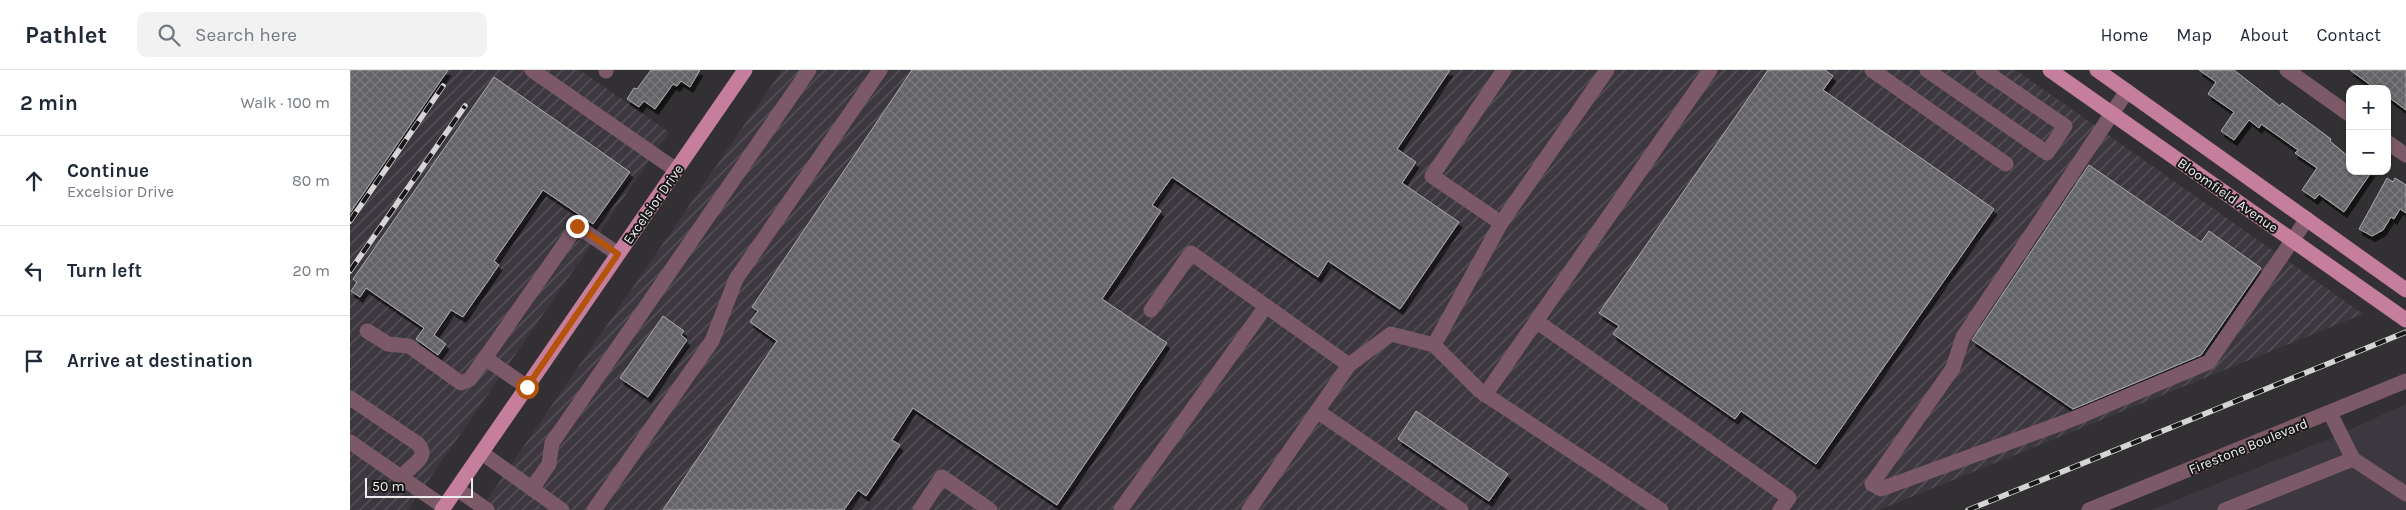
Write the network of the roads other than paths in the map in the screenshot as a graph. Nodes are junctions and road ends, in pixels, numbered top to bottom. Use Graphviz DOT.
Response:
graph roads {
  1 [pos="532,70"];
  2 [pos="744,70"];
  3 [pos="809,70"];
  4 [pos="880,70"];
  5 [pos="1504,70"];
  6 [pos="1607,70"];
  7 [pos="1710,70"];
  8 [pos="1872,70"];
  9 [pos="1927,70"];
  10 [pos="1983,70"];
  11 [pos="2050,70"];
  12 [pos="2097,70"];
  13 [pos="2287,70"];
  14 [pos="2127,91"];
  15 [pos="2346,112"];
  16 [pos="2111,114"];
  17 [pos="2391,145"];
  18 [pos="2406,155"];
  19 [pos="2006,164"];
  20 [pos="676,170"];
  21 [pos="2307,219"];
  22 [pos="1501,223"];
  23 [pos="2292,240"];
  24 [pos="618,254"];
  25 [pos="2406,290"];
  26 [pos="1266,306"];
  27 [pos="1151,310"];
  28 [pos="2406,320"];
  29 [pos="1536,321"];
  30 [pos="368,331"];
  31 [pos="1434,345"];
  32 [pos="485,358"];
  33 [pos="1349,365"];
  34 [pos="2406,381"];
  35 [pos="527,387"];
  36 [pos="1486,394"];
  37 [pos="350,398"];
  38 [pos="1317,411"];
  39 [pos="2330,413"];
  40 [pos="350,442"];
  41 [pos="482,453"];
  42 [pos="2354,459"];
  43 [pos="402,476"];
  44 [pos="457,489"];
  45 [pos="532,489"];
  46 [pos="2406,494"];
  47 [pos="443,508"];
  48 [pos="1122,509"];
  49 [pos="488,510"];
  50 [pos="562,510"];
  51 [pos="594,510"];
  52 [pos="920,510"];
  53 [pos="990,510"];
  54 [pos="1249,510"];
  55 [pos="1461,510"];
  56 [pos="1661,510"];
  57 [pos="1780,510"];
  58 [pos="2089,510"];
  59 [pos="2225,510"];
  1 -- 20 [label="street"];
  2 -- 20 [label="main road, Excelsior Drive"];
  3 -- 45 [label="street"];
  4 -- 51 [label="street"];
  5 -- 22 [label="street"];
  6 -- 22 [label="street"];
  7 -- 29 [label="street"];
  8 -- 19 [label="street"];
  9 -- 10 [label="street"];
  11 -- 16 [label="main road, Bloomfield Avenue"];
  12 -- 14 [label="main road, Bloomfield Avenue"];
  13 -- 15 [label="street"];
  14 -- 16 [label="street"];
  14 -- 21 [label="main road, Bloomfield Avenue"];
  16 -- 23 [label="main road, Bloomfield Avenue"];
  16 -- 23 [label="street"];
  17 -- 18 [label="street"];
  20 -- 24 [label="main road, Excelsior Drive"];
  21 -- 23 [label="street"];
  21 -- 25 [label="main road, Bloomfield Avenue"];
  22 -- 31 [label="street"];
  23 -- 28 [label="main road, Bloomfield Avenue"];
  24 -- 32 [label="street"];
  24 -- 35 [label="main road, Excelsior Drive"];
  26 -- 27 [label="street"];
  26 -- 33 [label="street"];
  26 -- 48 [label="street"];
  29 -- 36 [label="street"];
  29 -- 57 [label="street"];
  30 -- 32 [label="street"];
  31 -- 33 [label="street"];
  31 -- 36 [label="street"];
  32 -- 35 [label="street"];
  33 -- 38 [label="street"];
  34 -- 39 [label="street, Firestone Boulevard"];
  35 -- 41 [label="main road, Excelsior Drive"];
  36 -- 56 [label="street"];
  37 -- 43 [label="street"];
  38 -- 54 [label="street"];
  38 -- 55 [label="street"];
  39 -- 42 [label="street"];
  39 -- 58 [label="street, Firestone Boulevard"];
  40 -- 43 [label="street"];
  41 -- 44 [label="main road, Excelsior Drive"];
  41 -- 45 [label="street"];
  42 -- 46 [label="street"];
  42 -- 59 [label="street"];
  43 -- 47 [label="street"];
  44 -- 47 [label="main road, Excelsior Drive"];
  44 -- 49 [label="street"];
  45 -- 50 [label="street"];
  52 -- 53 [label="street"];
}
